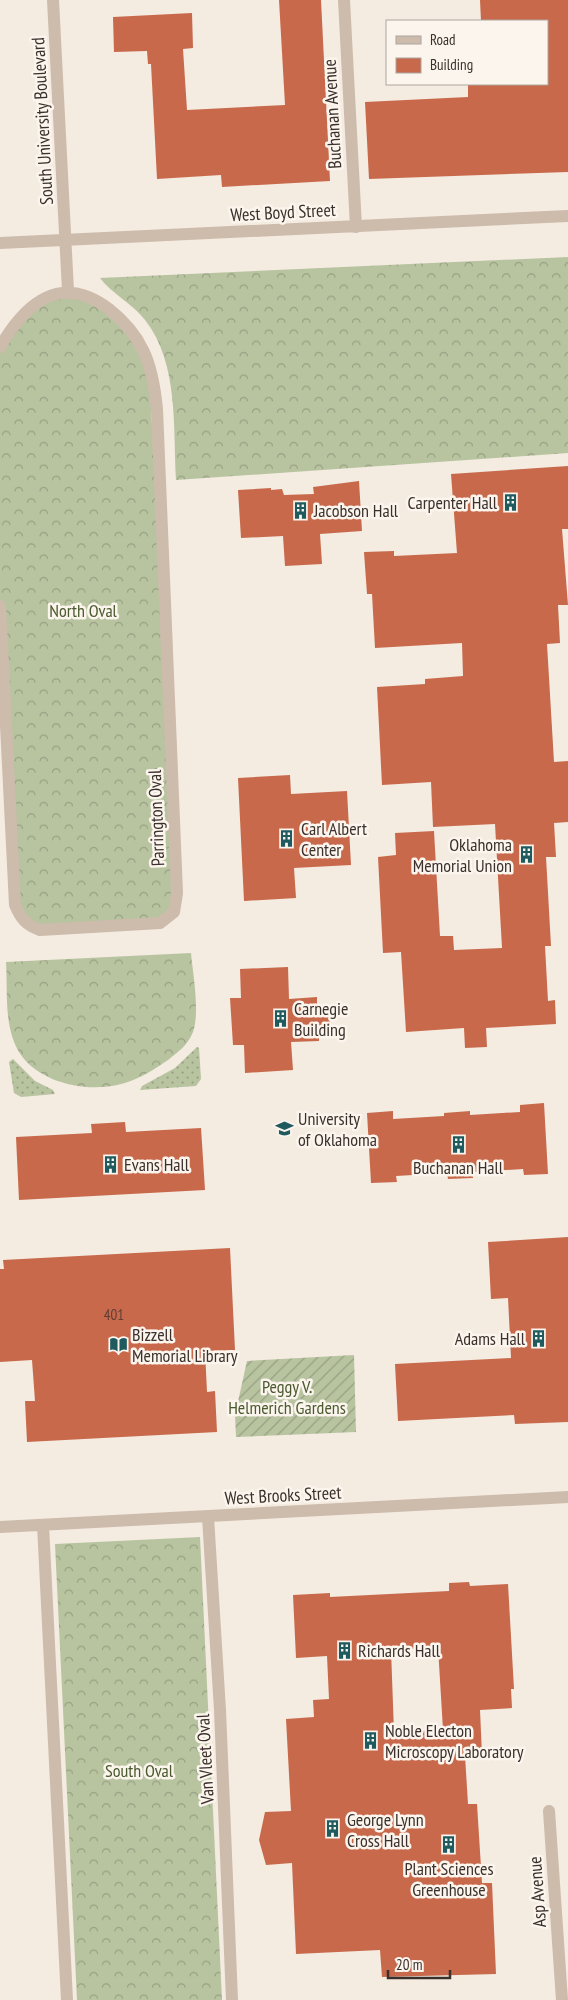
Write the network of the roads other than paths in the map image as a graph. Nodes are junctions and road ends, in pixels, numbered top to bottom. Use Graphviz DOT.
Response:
graph roads {
  1 [pos="53,0"];
  2 [pos="344,0"];
  3 [pos="568,216"];
  4 [pos="356,227"];
  5 [pos="65,240"];
  6 [pos="0,244"];
  7 [pos="68,291"];
  8 [pos="0,347"];
  9 [pos="0,606"];
  10 [pos="568,1497"];
  11 [pos="208,1517"];
  12 [pos="44,1525"];
  13 [pos="0,1527"];
  14 [pos="549,1811"];
  15 [pos="67,2000"];
  16 [pos="232,2000"];
  17 [pos="562,2000"];
  1 -- 5 [label="street, South University Boulevard"];
  2 -- 4 [label="street, Buchanan Avenue"];
  3 -- 4 [label="street, West Boyd Street"];
  4 -- 5 [label="street, West Boyd Street"];
  5 -- 6 [label="street, West Boyd Street"];
  5 -- 7 [label="street"];
  7 -- 8 [label="street"];
  7 -- 9 [label="street, Parrington Oval"];
  10 -- 11 [label="street, West Brooks Street"];
  11 -- 12 [label="street, West Brooks Street"];
  11 -- 16 [label="street, Van Vleet Oval"];
  12 -- 13 [label="street, West Brooks Street"];
  12 -- 15 [label="street"];
  14 -- 17 [label="street, Asp Avenue"];
}
